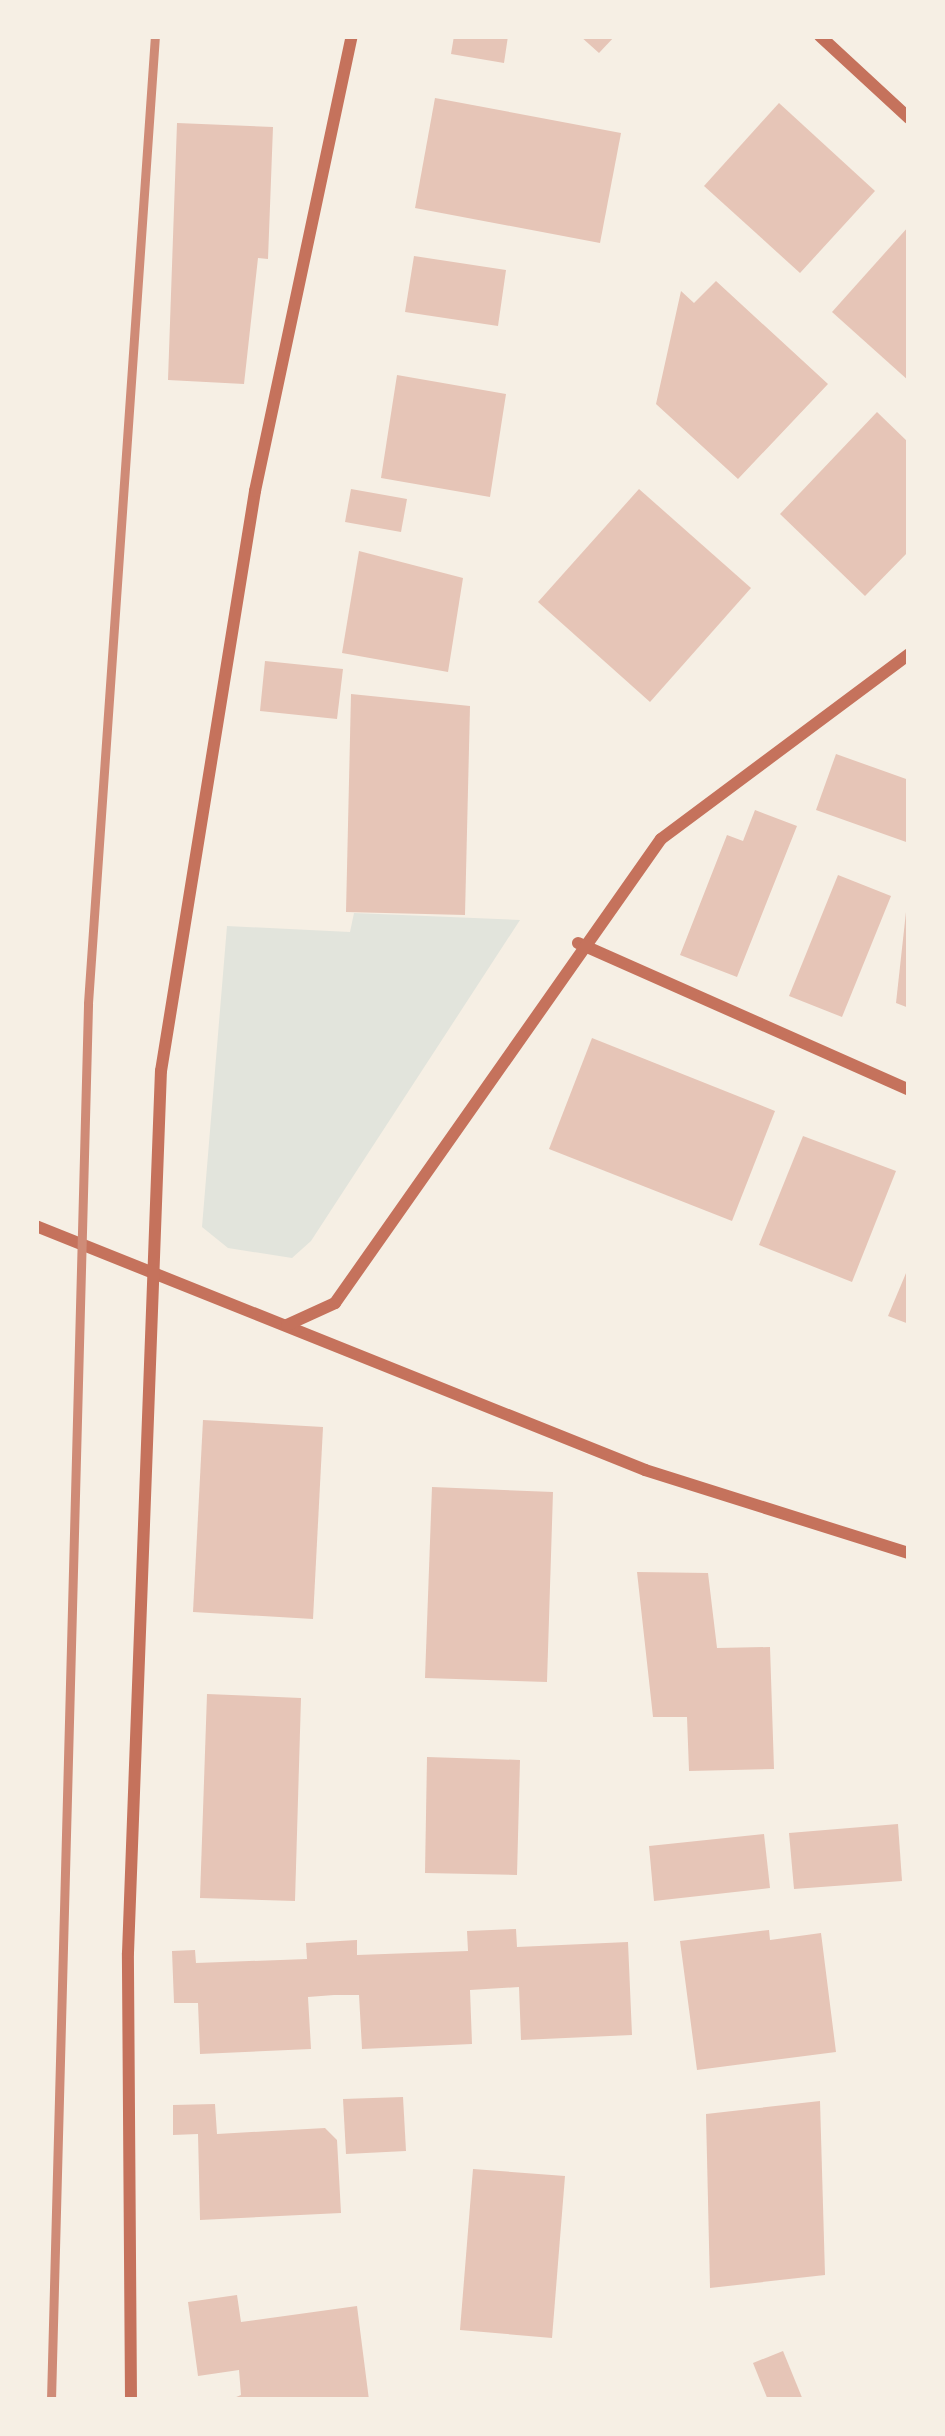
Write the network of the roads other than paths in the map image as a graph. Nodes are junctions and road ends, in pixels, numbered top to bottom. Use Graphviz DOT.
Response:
graph roads {
  1 [pos="352,36"];
  2 [pos="820,36"];
  3 [pos="909,118"];
  4 [pos="909,654"];
  5 [pos="578,943"];
  6 [pos="909,1090"];
  7 [pos="36,1226"];
  8 [pos="150,1271"];
  9 [pos="287,1325"];
  10 [pos="909,1553"];
  11 [pos="130,2400"];
  1 -- 8 [label="street"];
  2 -- 3 [label="street"];
  4 -- 5 [label="street"];
  5 -- 6 [label="street"];
  5 -- 9 [label="street"];
  7 -- 8 [label="street"];
  8 -- 9 [label="street"];
  8 -- 11 [label="street"];
  9 -- 10 [label="street"];
}
